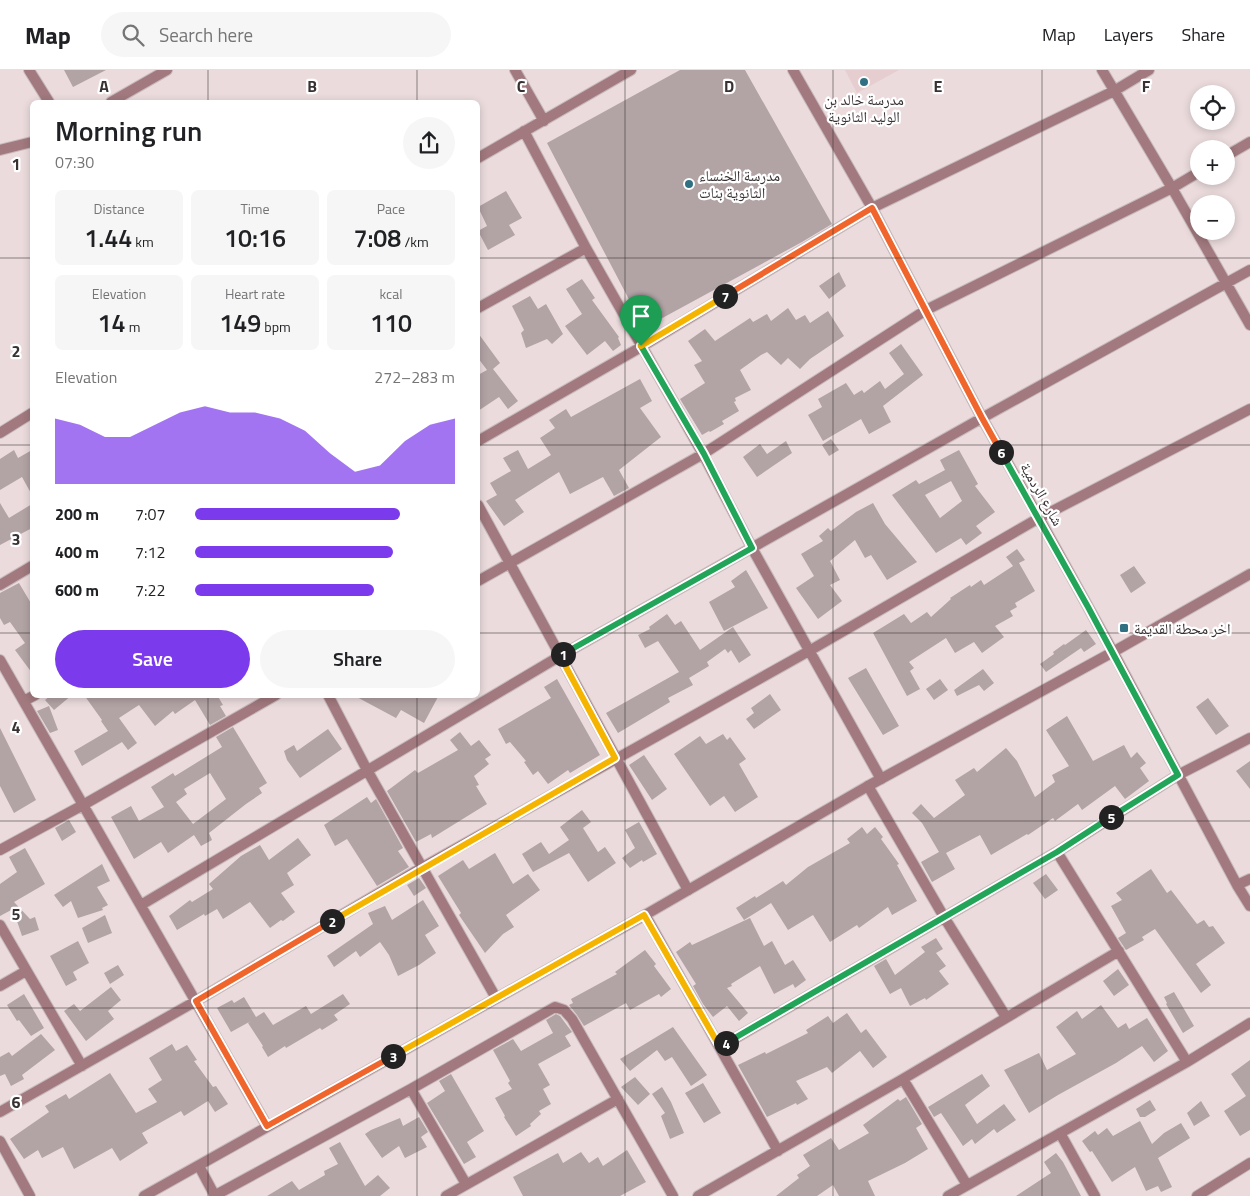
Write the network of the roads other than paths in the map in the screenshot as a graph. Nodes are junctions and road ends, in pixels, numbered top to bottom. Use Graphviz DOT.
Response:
graph roads {
  1 [pos="29,70"];
  2 [pos="167,70"];
  3 [pos="515,70"];
  4 [pos="631,70"];
  5 [pos="794,70"];
  6 [pos="1102,70"];
  7 [pos="1148,70"];
  8 [pos="1114,91"];
  9 [pos="48,100"];
  10 [pos="114,100"];
  11 [pos="544,120"];
  12 [pos="524,132"];
  13 [pos="30,142"];
  14 [pos="1250,142"];
  15 [pos="0,150"];
  16 [pos="1235,151"];
  17 [pos="480,157"];
  18 [pos="1190,177"];
  19 [pos="1172,188"];
  20 [pos="872,208"];
  21 [pos="586,248"];
  22 [pos="1250,270"];
  23 [pos="1227,284"];
  24 [pos="480,307"];
  25 [pos="926,310"];
  26 [pos="1250,325"];
  27 [pos="641,346"];
  28 [pos="1250,408"];
  29 [pos="30,414"];
  30 [pos="982,418"];
  31 [pos="0,433"];
  32 [pos="480,439"];
  33 [pos="704,454"];
  34 [pos="480,509"];
  35 [pos="1039,518"];
  36 [pos="752,548"];
  37 [pos="510,562"];
  38 [pos="30,567"];
  39 [pos="1250,574"];
  40 [pos="480,580"];
  41 [pos="0,585"];
  42 [pos="809,651"];
  43 [pos="1112,652"];
  44 [pos="560,656"];
  45 [pos="0,660"];
  46 [pos="30,698"];
  47 [pos="271,698"];
  48 [pos="330,698"];
  49 [pos="24,701"];
  50 [pos="1250,738"];
  51 [pos="615,758"];
  52 [pos="368,770"];
  53 [pos="1178,775"];
  54 [pos="881,780"];
  55 [pos="868,786"];
  56 [pos="82,805"];
  57 [pos="0,850"];
  58 [pos="1057,852"];
  59 [pos="423,867"];
  60 [pos="1250,878"];
  61 [pos="1237,886"];
  62 [pos="688,890"];
  63 [pos="140,905"];
  64 [pos="1250,906"];
  65 [pos="644,915"];
  66 [pos="944,917"];
  67 [pos="0,925"];
  68 [pos="1119,951"];
  69 [pos="26,971"];
  70 [pos="0,986"];
  71 [pos="496,998"];
  72 [pos="196,1001"];
  73 [pos="1006,1017"];
  74 [pos="1250,1022"];
  75 [pos="720,1047"];
  76 [pos="1187,1062"];
  77 [pos="82,1066"];
  78 [pos="903,1079"];
  79 [pos="411,1089"];
  80 [pos="618,1098"];
  81 [pos="0,1112"];
  82 [pos="267,1126"];
  83 [pos="1060,1133"];
  84 [pos="0,1141"];
  85 [pos="778,1151"];
  86 [pos="1250,1163"];
  87 [pos="199,1166"];
  88 [pos="466,1184"];
  89 [pos="967,1186"];
  90 [pos="30,1196"];
  91 [pos="144,1196"];
  92 [pos="214,1196"];
  93 [pos="446,1196"];
  94 [pos="674,1196"];
  95 [pos="698,1196"];
  96 [pos="948,1196"];
  97 [pos="1094,1196"];
  98 [pos="1197,1196"];
  1 -- 9 [label="street"];
  2 -- 10 [label="street"];
  3 -- 11 [label="street"];
  4 -- 11 [label="street"];
  5 -- 20 [label="street, شارع الردمية"];
  6 -- 8 [label="street"];
  7 -- 8 [label="street"];
  8 -- 19 [label="street"];
  8 -- 20 [label="street"];
  11 -- 12 [label="street"];
  12 -- 17 [label="street"];
  12 -- 21 [label="street"];
  13 -- 15 [label="street"];
  14 -- 16 [label="street"];
  18 -- 19 [label="street"];
  19 -- 23 [label="street"];
  19 -- 25 [label="street"];
  20 -- 25 [label="street, شارع الردمية"];
  20 -- 27 [label="street"];
  21 -- 24 [label="street"];
  21 -- 27 [label="street"];
  22 -- 23 [label="street"];
  23 -- 26 [label="street"];
  23 -- 30 [label="street"];
  25 -- 30 [label="street, شارع الردمية"];
  25 -- 33 [label="street"];
  27 -- 32 [label="street"];
  27 -- 33 [label="street"];
  28 -- 35 [label="street"];
  29 -- 31 [label="street"];
  30 -- 35 [label="street, شارع الردمية"];
  30 -- 36 [label="street"];
  33 -- 36 [label="street"];
  33 -- 37 [label="street"];
  34 -- 37 [label="street"];
  35 -- 42 [label="street"];
  35 -- 43 [label="street, شارع الردمية"];
  36 -- 42 [label="street"];
  36 -- 44 [label="street"];
  37 -- 40 [label="street"];
  37 -- 44 [label="street"];
  38 -- 41 [label="street"];
  39 -- 43 [label="street"];
  42 -- 51 [label="street"];
  42 -- 54 [label="street"];
  43 -- 53 [label="street, شارع الردمية"];
  43 -- 54 [label="street"];
  44 -- 51 [label="street"];
  44 -- 52 [label="street"];
  45 -- 49 [label="street"];
  46 -- 49 [label="street"];
  47 -- 56 [label="street"];
  48 -- 52 [label="street"];
  49 -- 56 [label="street"];
  50 -- 53 [label="street"];
  51 -- 59 [label="street"];
  51 -- 62 [label="street"];
  52 -- 59 [label="street"];
  52 -- 63 [label="street"];
  53 -- 58 [label="street"];
  53 -- 61 [label="street, شارع الردمية"];
  54 -- 55 [label="street"];
  55 -- 62 [label="street"];
  55 -- 66 [label="street"];
  56 -- 57 [label="street"];
  56 -- 63 [label="street"];
  58 -- 66 [label="street"];
  58 -- 68 [label="street"];
  59 -- 71 [label="street"];
  59 -- 72 [label="street"];
  60 -- 61 [label="street"];
  61 -- 64 [label="street, شارع الردمية"];
  62 -- 65 [label="street"];
  63 -- 72 [label="street"];
  65 -- 71 [label="street"];
  65 -- 75 [label="street"];
  66 -- 73 [label="street"];
  66 -- 75 [label="street"];
  67 -- 69 [label="street"];
  68 -- 73 [label="street"];
  68 -- 76 [label="street"];
  69 -- 70 [label="street"];
  69 -- 77 [label="street"];
  71 -- 82 [label="street"];
  72 -- 77 [label="street"];
  72 -- 82 [label="street"];
  73 -- 78 [label="street"];
  74 -- 76 [label="street"];
  75 -- 85 [label="street"];
  76 -- 83 [label="street"];
  77 -- 81 [label="street"];
  78 -- 85 [label="street"];
  78 -- 89 [label="street"];
  79 -- 80 [label="street"];
  79 -- 88 [label="street"];
  79 -- 92 [label="street"];
  80 -- 88 [label="street"];
  80 -- 94 [label="street"];
  82 -- 87 [label="street"];
  83 -- 89 [label="street"];
  83 -- 97 [label="street"];
  84 -- 90 [label="street"];
  85 -- 95 [label="street"];
  86 -- 98 [label="street"];
  87 -- 91 [label="street"];
  87 -- 92 [label="street"];
  88 -- 93 [label="street"];
  89 -- 96 [label="street"];
}
